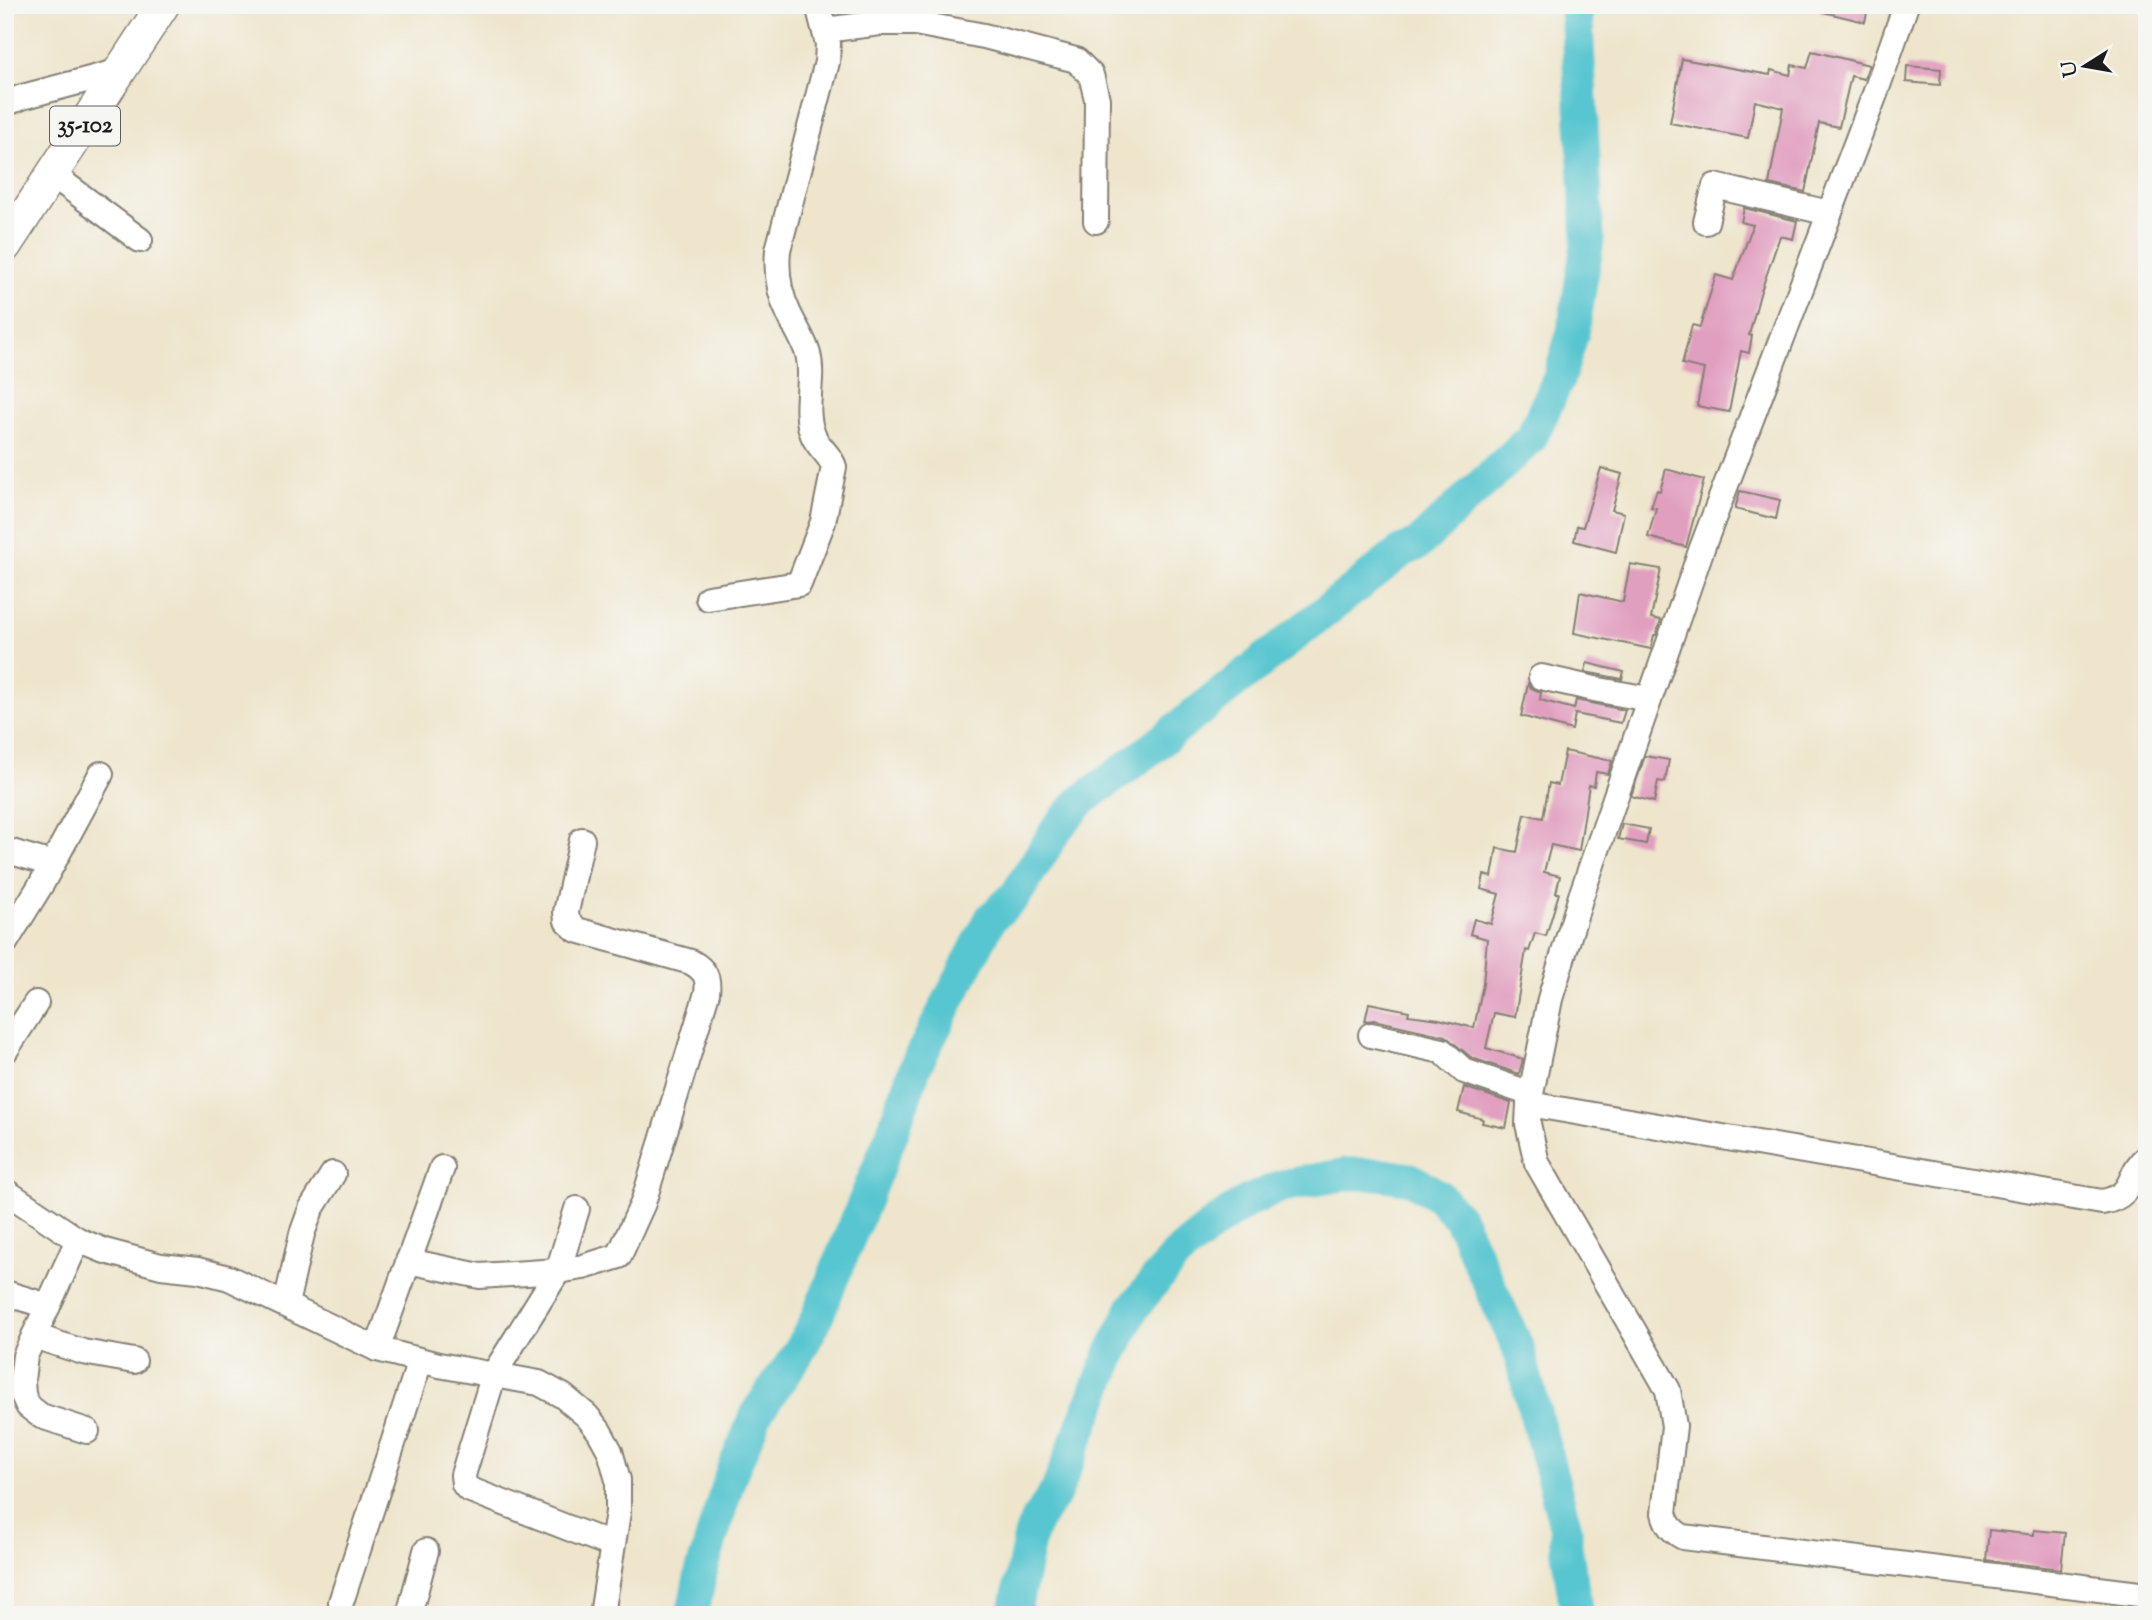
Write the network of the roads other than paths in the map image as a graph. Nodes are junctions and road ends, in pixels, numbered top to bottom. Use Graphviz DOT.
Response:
graph roads {
  1 [pos="163,5"];
  2 [pos="818,5"];
  3 [pos="1906,5"];
  4 [pos="825,30"];
  5 [pos="120,71"];
  6 [pos="5,104"];
  7 [pos="53,175"];
  8 [pos="1829,214"];
  9 [pos="1096,221"];
  10 [pos="1706,222"];
  11 [pos="140,240"];
  12 [pos="5,246"];
  13 [pos="708,598"];
  14 [pos="1541,677"];
  15 [pos="1649,699"];
  16 [pos="101,774"];
  17 [pos="582,840"];
  18 [pos="5,850"];
  19 [pos="52,863"];
  20 [pos="5,943"];
  21 [pos="36,1003"];
  22 [pos="1371,1035"];
  23 [pos="5,1051"];
  24 [pos="1530,1099"];
  25 [pos="2147,1157"];
  26 [pos="442,1168"];
  27 [pos="333,1174"];
  28 [pos="5,1191"];
  29 [pos="577,1209"];
  30 [pos="78,1240"];
  31 [pos="408,1261"];
  32 [pos="558,1271"];
  33 [pos="5,1293"];
  34 [pos="285,1304"];
  35 [pos="48,1306"];
  36 [pos="34,1336"];
  37 [pos="377,1349"];
  38 [pos="134,1361"];
  39 [pos="420,1361"];
  40 [pos="494,1374"];
  41 [pos="87,1431"];
  42 [pos="612,1545"];
  43 [pos="426,1551"];
  44 [pos="2147,1595"];
  45 [pos="341,1602"];
  46 [pos="409,1615"];
  47 [pos="602,1615"];
  1 -- 5 [label="main road, 35-102"];
  2 -- 4 [label="street"];
  3 -- 8 [label="street"];
  4 -- 9 [label="street"];
  4 -- 13 [label="street"];
  5 -- 6 [label="street"];
  5 -- 7 [label="main road, 35-102"];
  7 -- 11 [label="street"];
  7 -- 12 [label="main road, 35-102"];
  8 -- 10 [label="street"];
  8 -- 15 [label="street"];
  14 -- 15 [label="street"];
  15 -- 24 [label="street"];
  16 -- 19 [label="street"];
  17 -- 32 [label="street"];
  18 -- 19 [label="street"];
  19 -- 20 [label="street"];
  21 -- 23 [label="street"];
  22 -- 24 [label="street"];
  24 -- 25 [label="street"];
  24 -- 44 [label="street"];
  26 -- 31 [label="street"];
  27 -- 34 [label="street"];
  28 -- 30 [label="street"];
  29 -- 32 [label="street"];
  30 -- 34 [label="street"];
  30 -- 35 [label="street"];
  31 -- 32 [label="street"];
  31 -- 37 [label="street"];
  32 -- 40 [label="street"];
  33 -- 35 [label="street"];
  34 -- 37 [label="street"];
  35 -- 36 [label="street"];
  36 -- 38 [label="street"];
  36 -- 41 [label="street"];
  37 -- 39 [label="street"];
  39 -- 40 [label="street"];
  39 -- 45 [label="street"];
  40 -- 42 [label="street"];
  40 -- 42 [label="street"];
  42 -- 47 [label="street"];
  43 -- 46 [label="street"];
}
